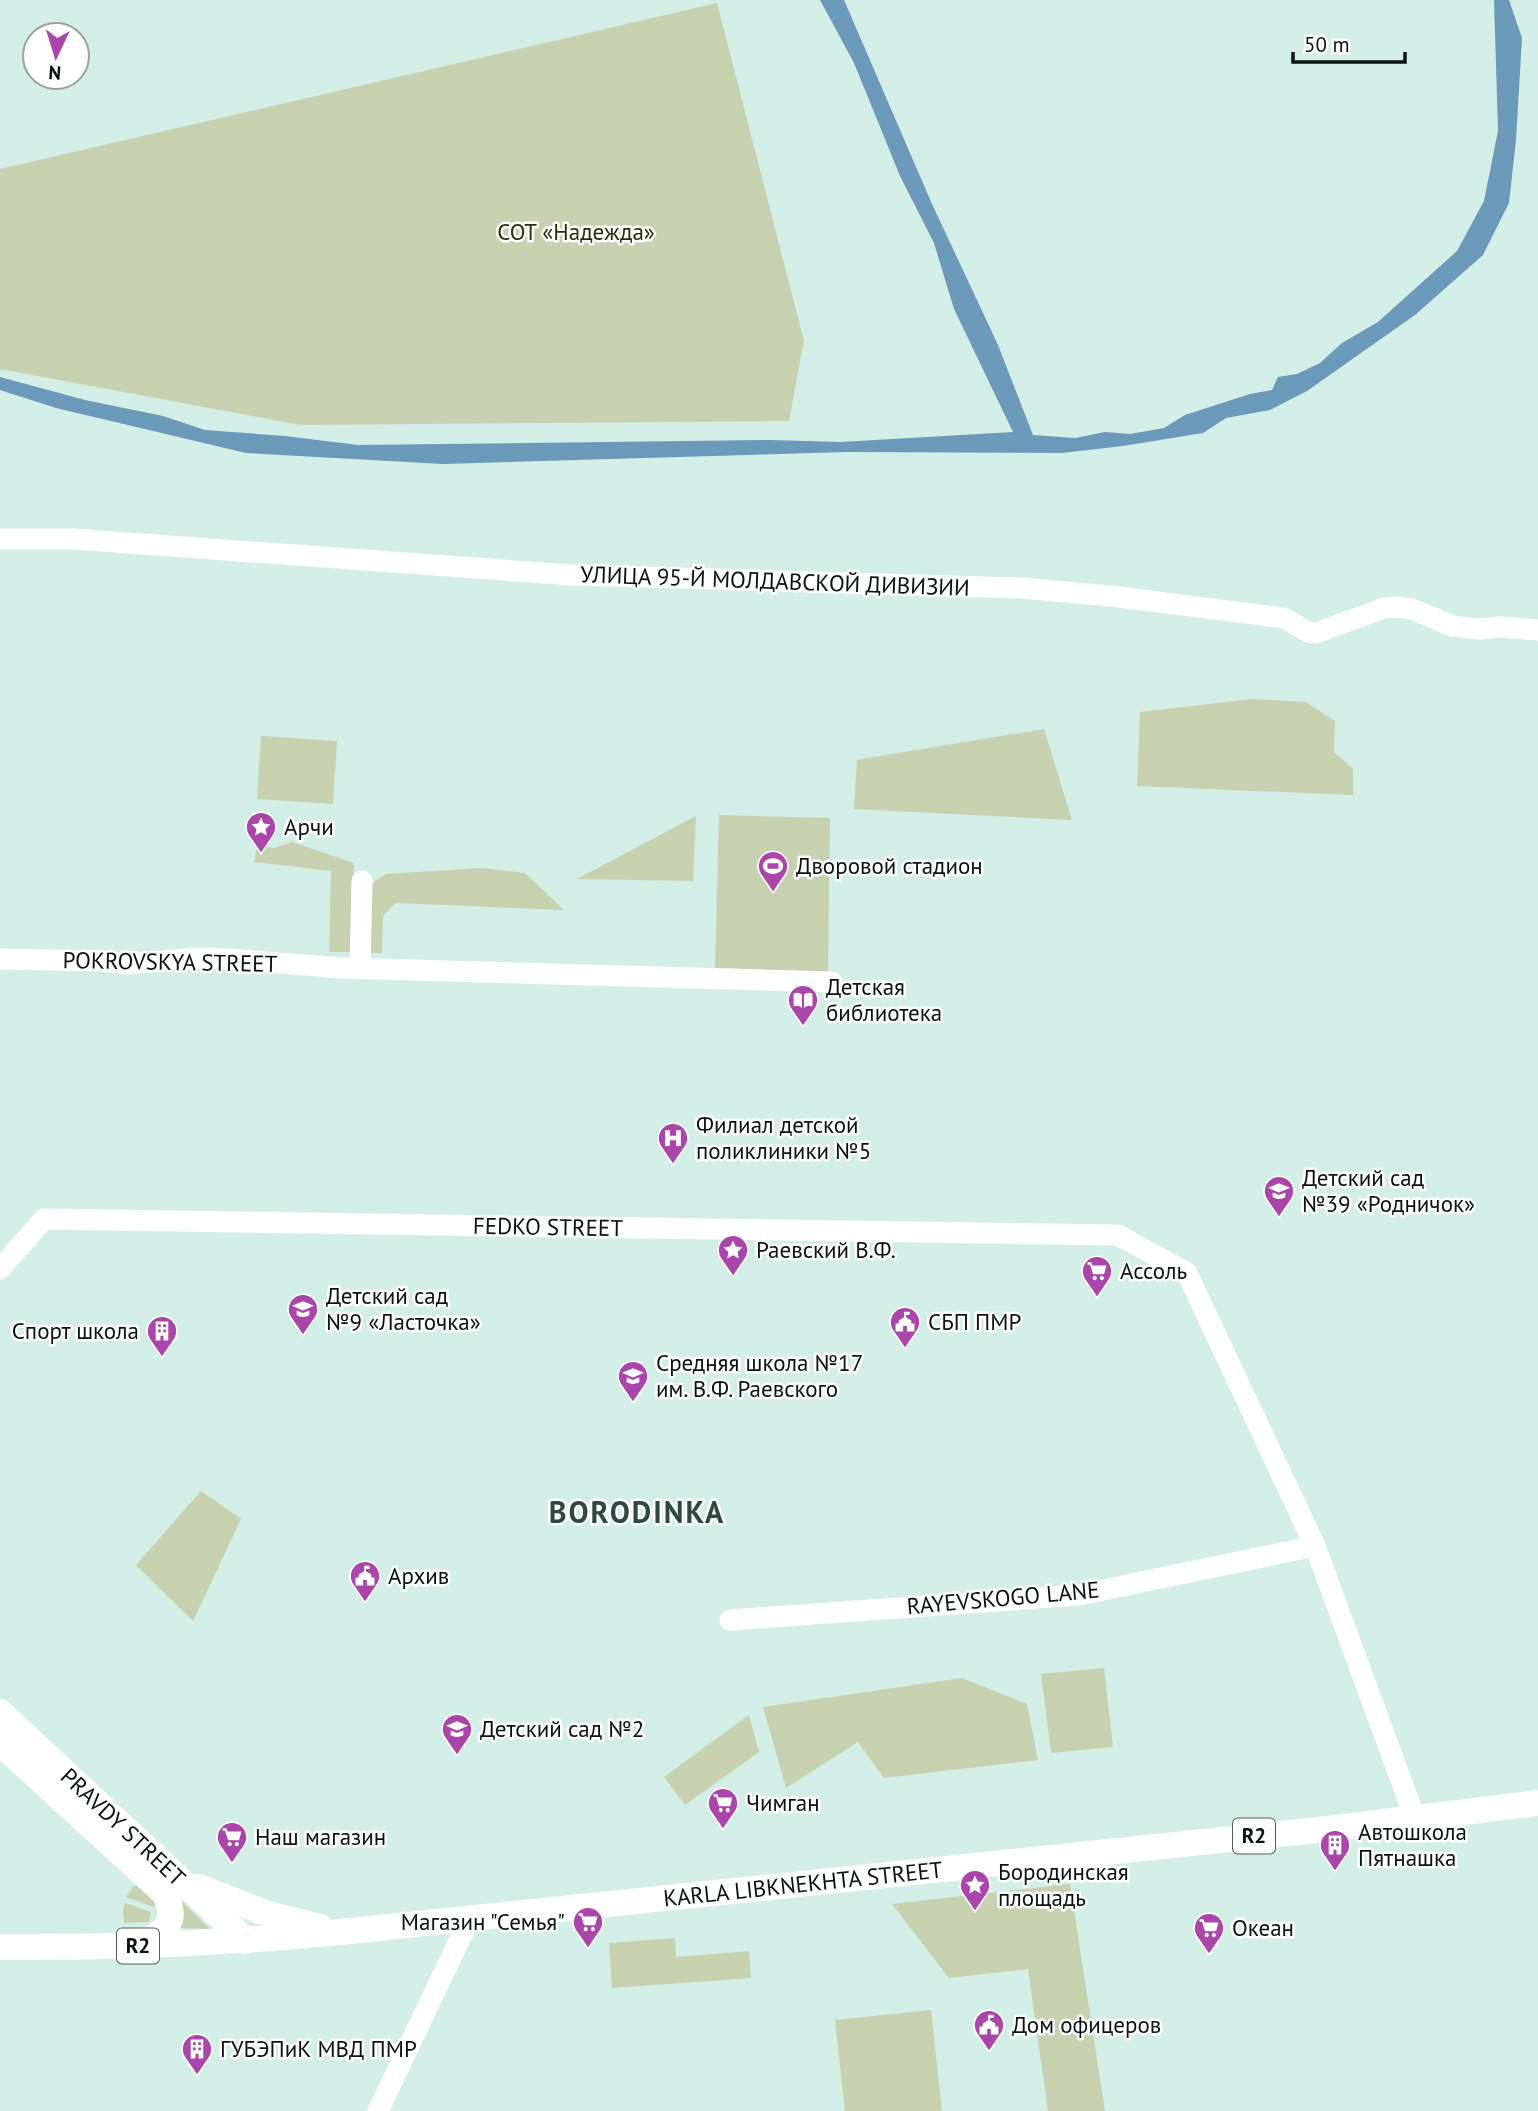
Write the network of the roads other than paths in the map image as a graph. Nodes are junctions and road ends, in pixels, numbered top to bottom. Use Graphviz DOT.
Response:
graph roads {
  1 [pos="0,539"];
  2 [pos="1538,630"];
  3 [pos="362,881"];
  4 [pos="0,959"];
  5 [pos="350,968"];
  6 [pos="832,982"];
  7 [pos="0,1269"];
  8 [pos="1315,1546"];
  9 [pos="730,1620"];
  10 [pos="0,1713"];
  11 [pos="0,1743"];
  12 [pos="1538,1802"];
  13 [pos="1415,1818"];
  14 [pos="177,1877"];
  15 [pos="469,1920"];
  16 [pos="340,1932"];
  17 [pos="246,1941"];
  18 [pos="138,1946"];
  19 [pos="0,1948"];
  20 [pos="378,2111"];
  1 -- 2 [label="street, УЛИЦА 95-Й МОЛДАВСКОЙ ДИВИЗИИ"];
  3 -- 5 [label="street"];
  4 -- 5 [label="street, POKROVSKYA STREET"];
  5 -- 6 [label="street, POKROVSKYA STREET"];
  7 -- 8 [label="street, FEDKO STREET"];
  8 -- 9 [label="street, RAYEVSKOGO LANE"];
  8 -- 13 [label="street"];
  10 -- 14 [label="main road, PRAVDY STREET"];
  11 -- 18 [label="main road"];
  12 -- 13 [label="main road, KARLA LIBKNEKHTA STREET / R2"];
  13 -- 15 [label="main road, KARLA LIBKNEKHTA STREET / R2"];
  14 -- 16 [label="main road"];
  14 -- 17 [label="main road, PRAVDY STREET"];
  15 -- 16 [label="main road, R2"];
  15 -- 20 [label="street"];
  16 -- 17 [label="main road, R2"];
  17 -- 18 [label="main road, R2"];
  18 -- 19 [label="main road, R2"];
}
